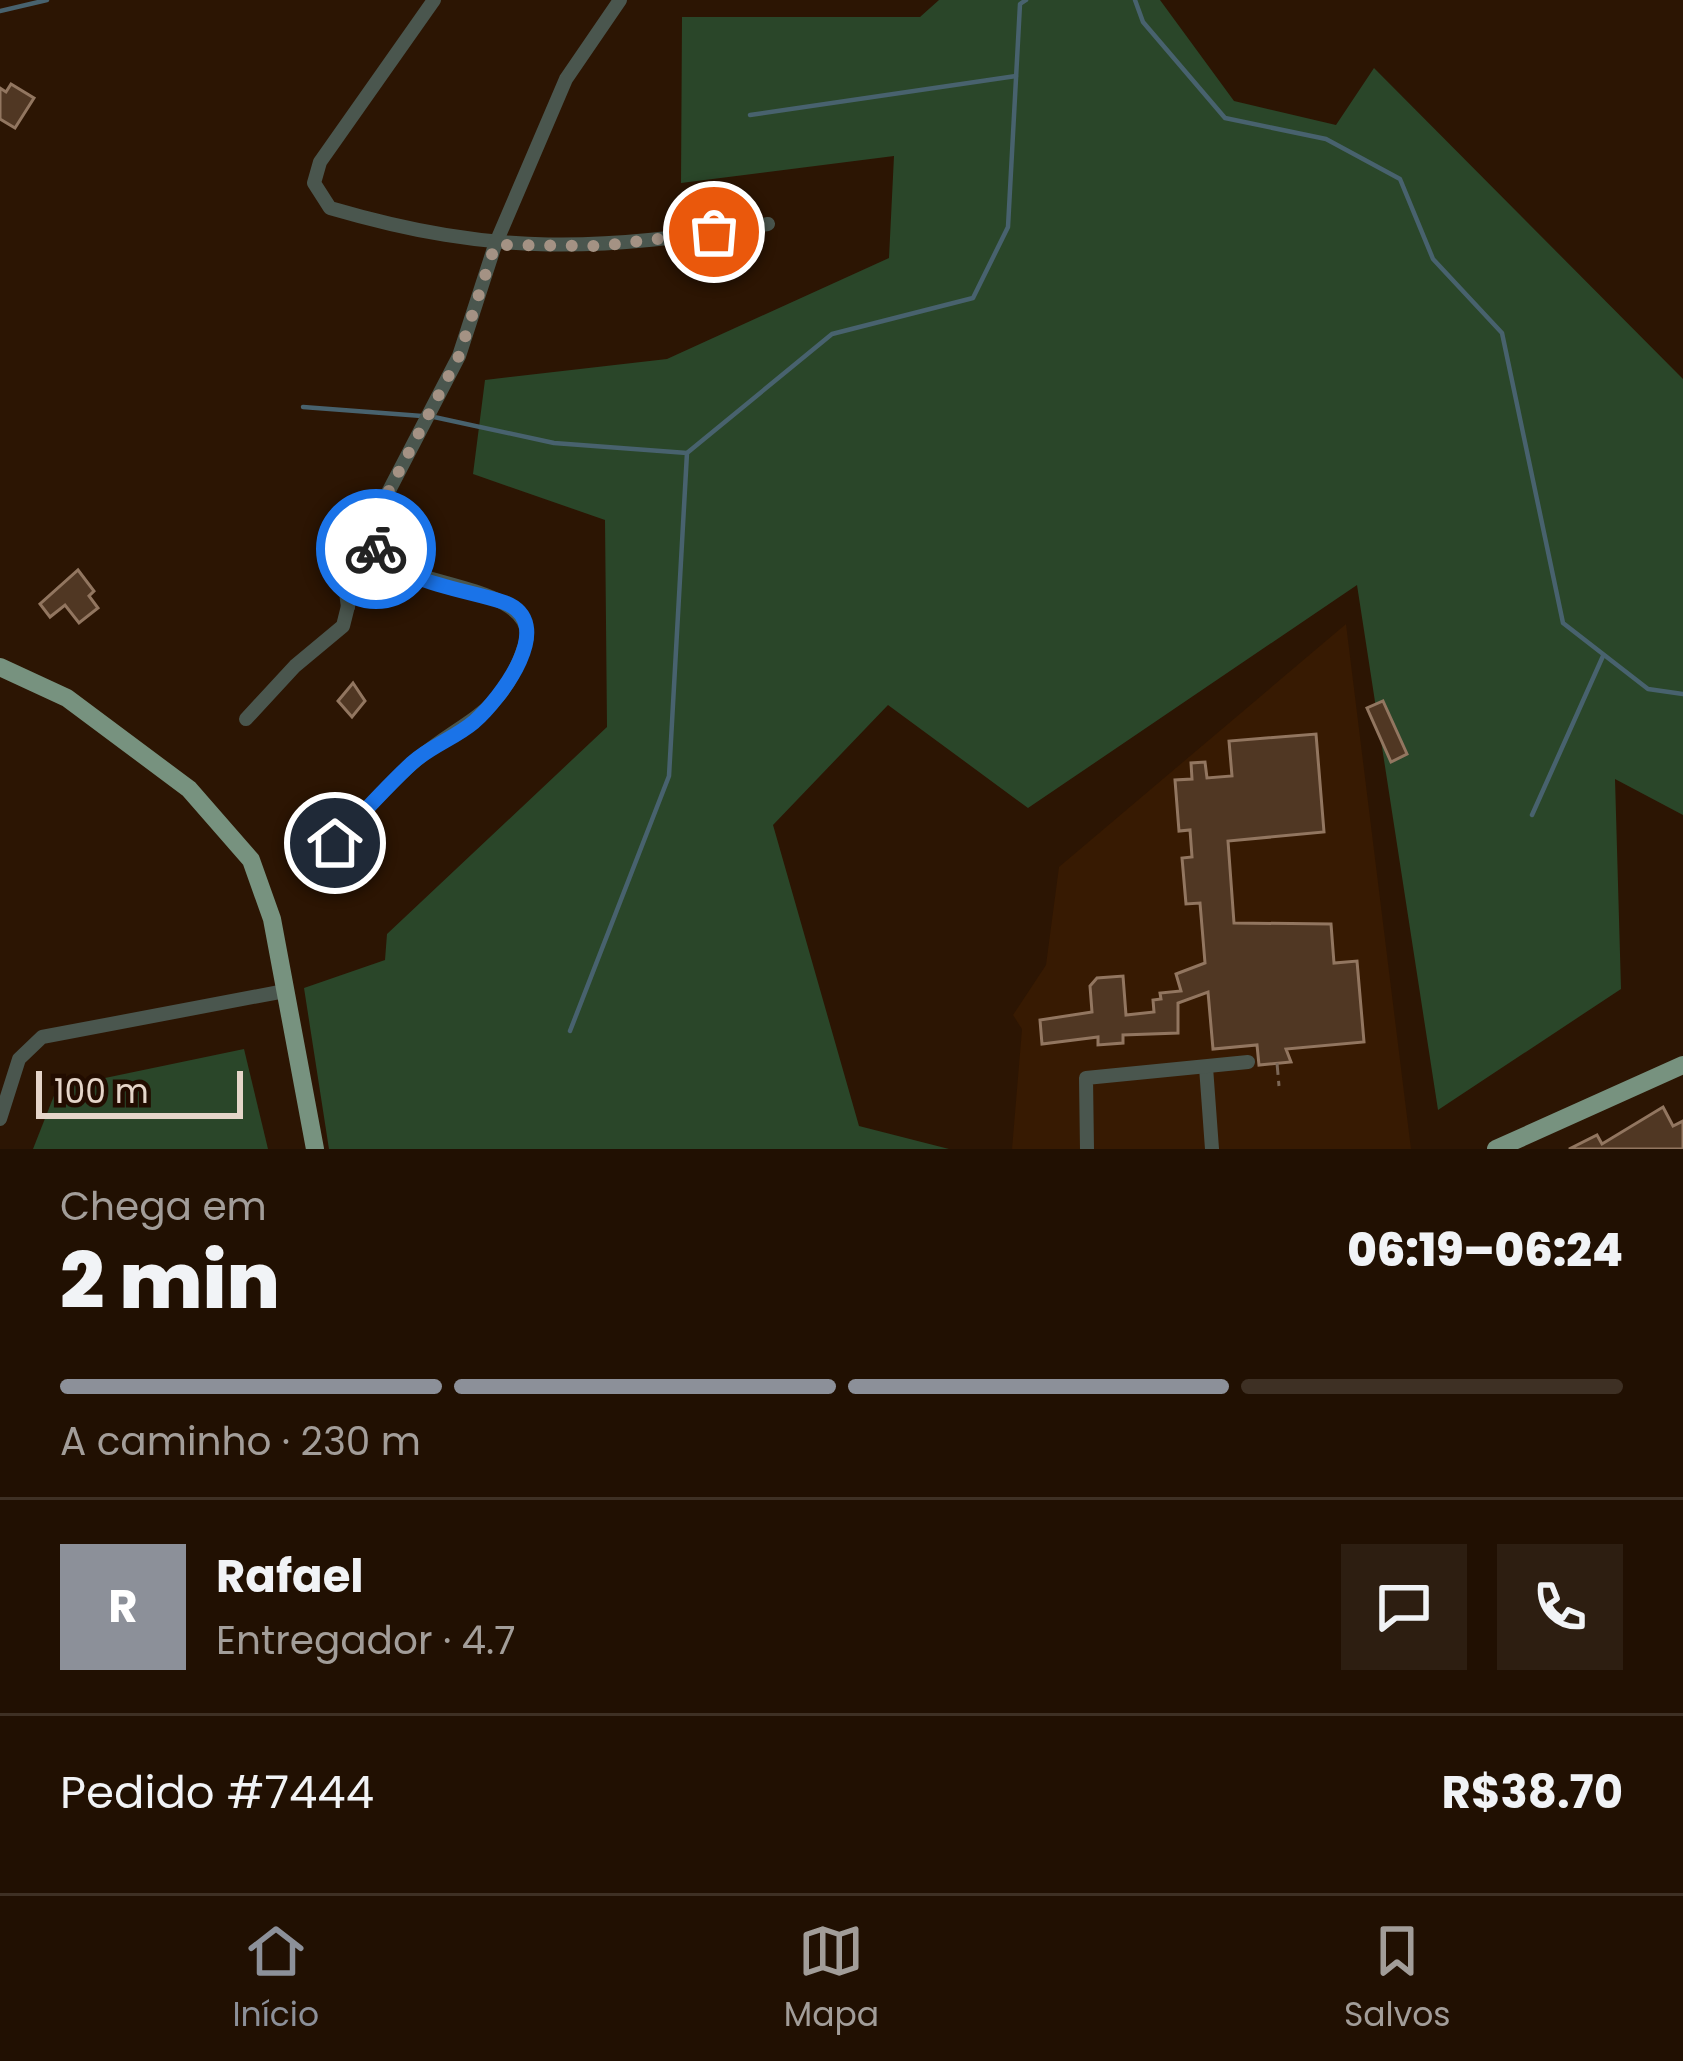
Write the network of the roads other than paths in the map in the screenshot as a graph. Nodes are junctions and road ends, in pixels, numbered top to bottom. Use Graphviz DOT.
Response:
graph roads {
  1 [pos="434,0"];
  2 [pos="620,0"];
  3 [pos="768,224"];
  4 [pos="495,245"];
  5 [pos="368,531"];
  6 [pos="380,555"];
  7 [pos="347,608"];
  8 [pos="0,667"];
  9 [pos="246,719"];
  10 [pos="335,843"];
  11 [pos="285,991"];
  12 [pos="1248,1062"];
  13 [pos="1683,1066"];
  14 [pos="1206,1067"];
  15 [pos="0,1119"];
  16 [pos="315,1149"];
  17 [pos="1087,1149"];
  18 [pos="1212,1149"];
  19 [pos="1496,1149"];
  1 -- 4 [label="street"];
  2 -- 4 [label="street"];
  3 -- 4 [label="street"];
  4 -- 5 [label="street"];
  5 -- 6 [label="street"];
  5 -- 7 [label="street"];
  6 -- 7 [label="street"];
  6 -- 10 [label="street"];
  7 -- 9 [label="street"];
  8 -- 11 [label="main road"];
  11 -- 15 [label="street"];
  11 -- 16 [label="main road"];
  12 -- 14 [label="street"];
  13 -- 19 [label="main road"];
  14 -- 17 [label="street"];
  14 -- 18 [label="street"];
}
